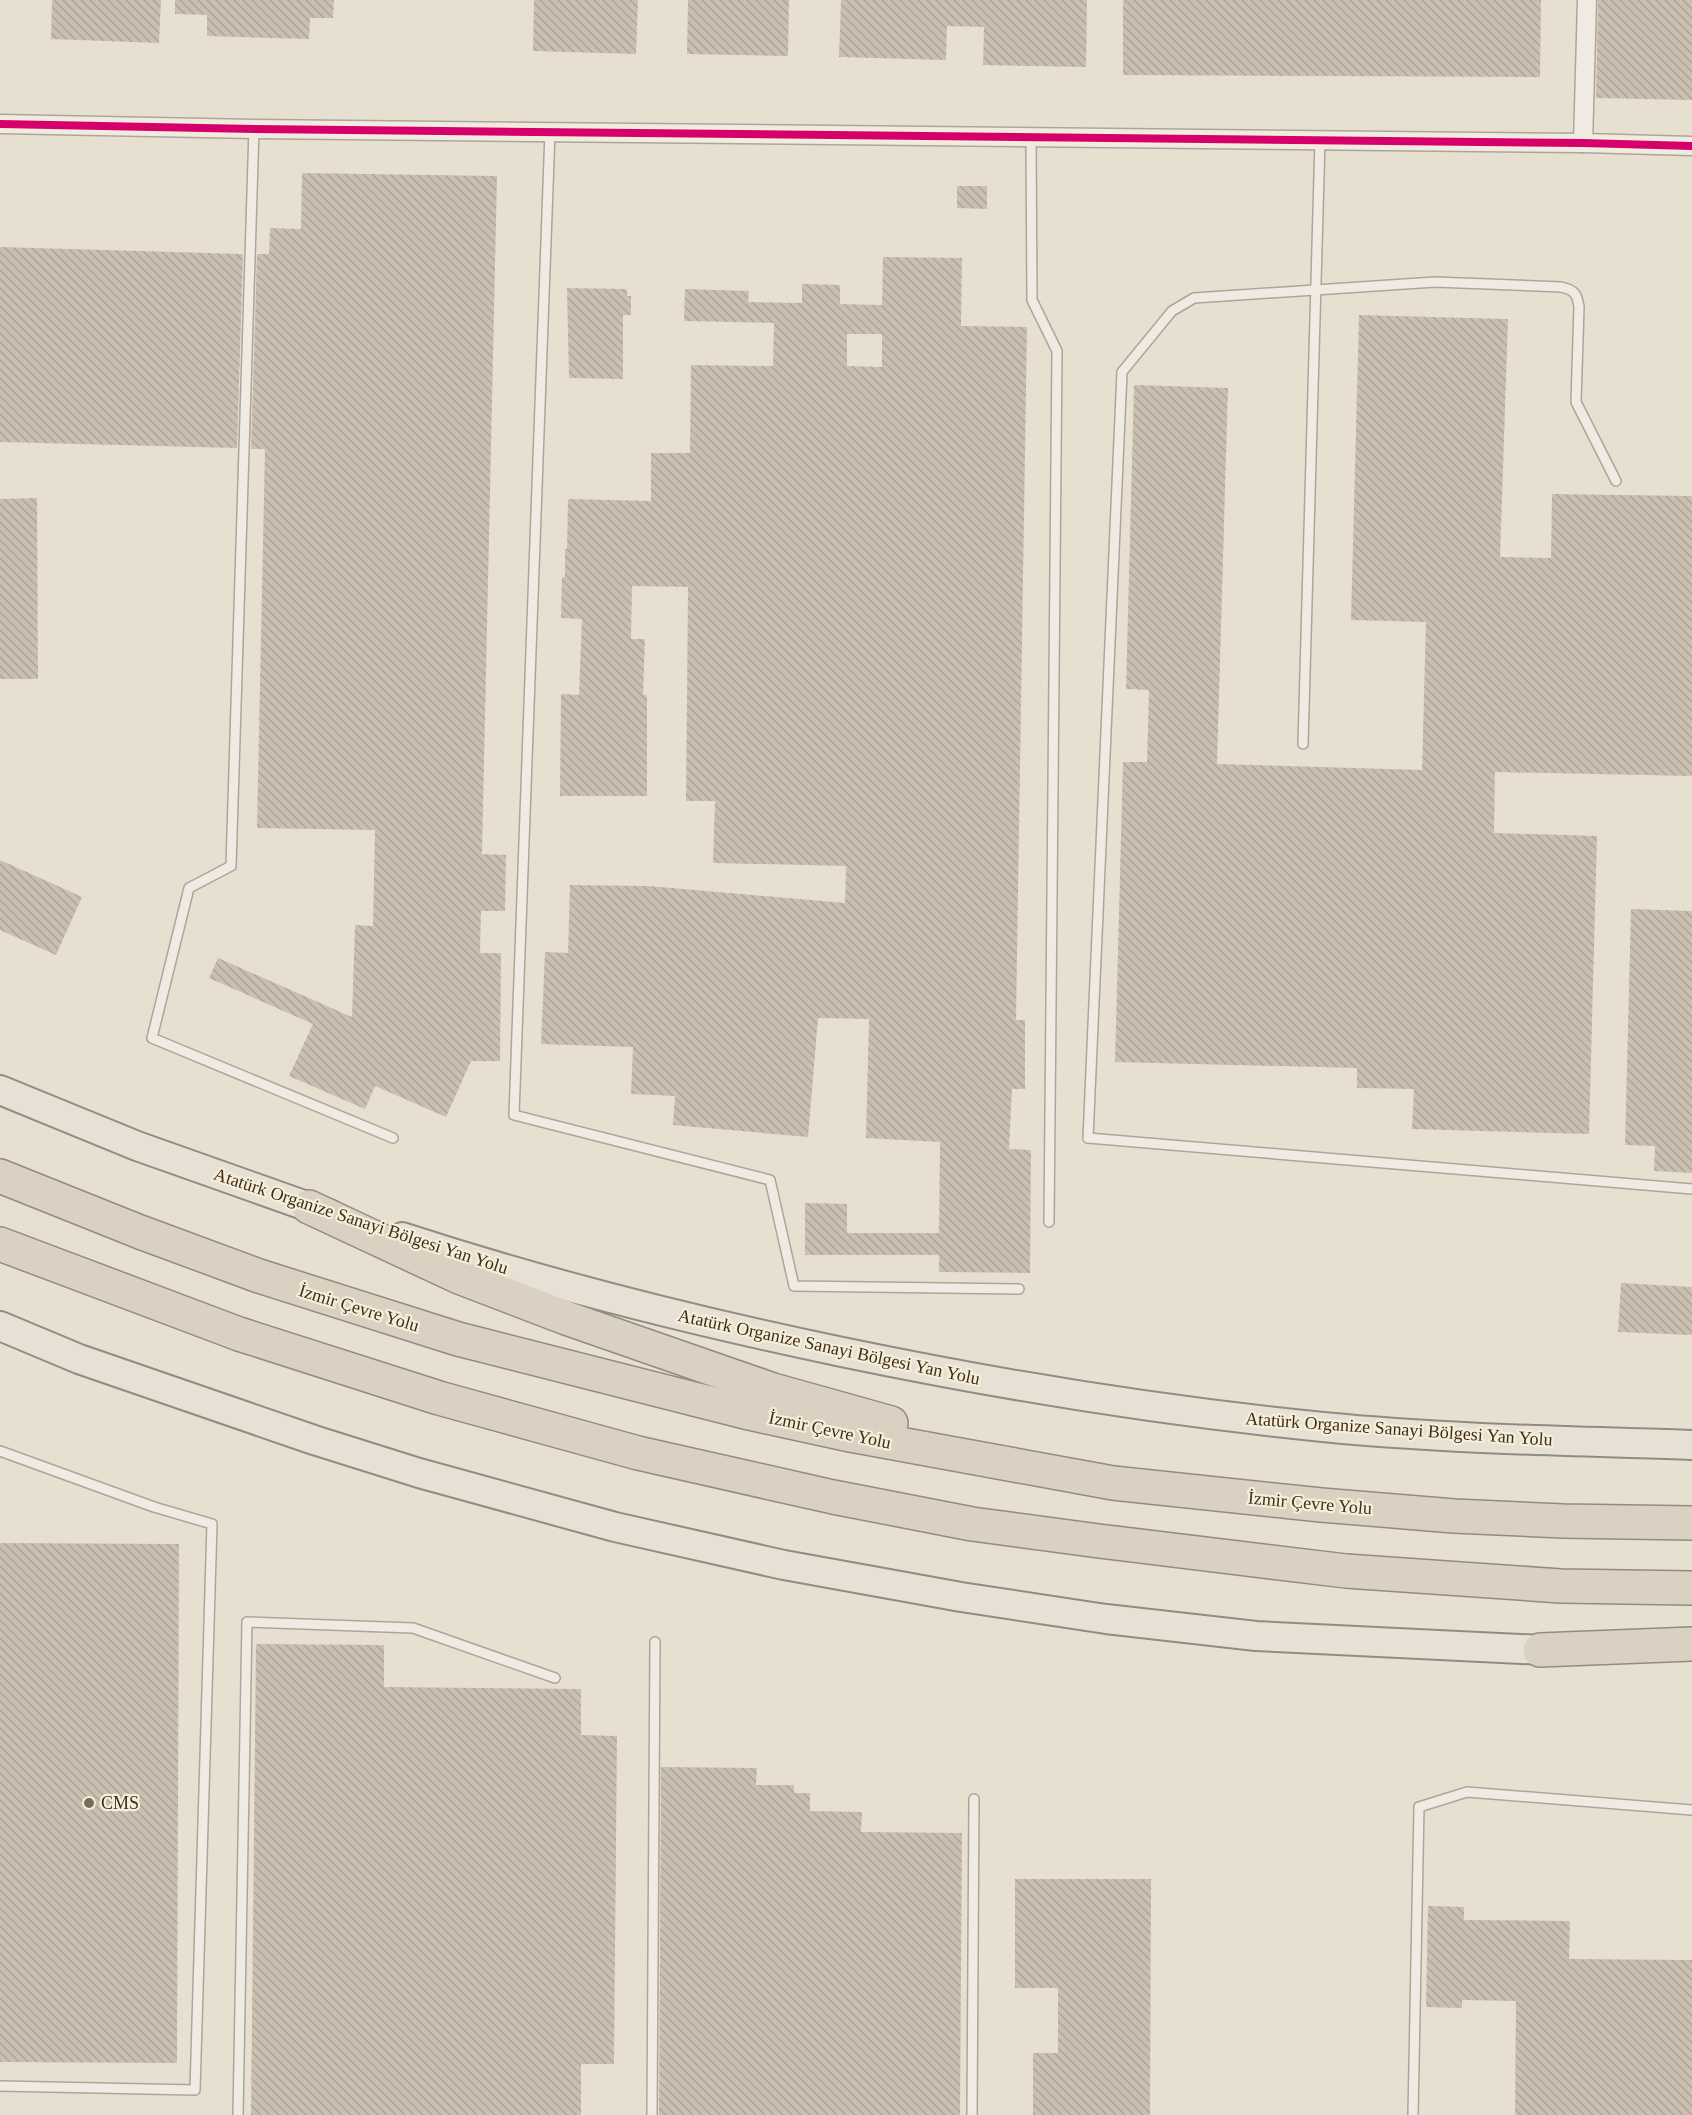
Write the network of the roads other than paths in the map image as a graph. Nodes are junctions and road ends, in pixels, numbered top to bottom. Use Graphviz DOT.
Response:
graph roads {
  1 [pos="1587,0"];
  2 [pos="0,124"];
  3 [pos="254,129"];
  4 [pos="550,132"];
  5 [pos="1031,137"];
  6 [pos="1320,140"];
  7 [pos="1583,143"];
  8 [pos="1692,146"];
  9 [pos="1316,290"];
  10 [pos="1616,481"];
  11 [pos="1303,744"];
  12 [pos="0,1090"];
  13 [pos="393,1138"];
  14 [pos="0,1176"];
  15 [pos="1692,1189"];
  16 [pos="309,1207"];
  17 [pos="1049,1222"];
  18 [pos="0,1244"];
  19 [pos="1019,1289"];
  20 [pos="0,1326"];
  21 [pos="1692,1445"];
  22 [pos="0,1451"];
  23 [pos="1113,1484"];
  24 [pos="1692,1523"];
  25 [pos="1692,1588"];
  26 [pos="655,1642"];
  27 [pos="1692,1644"];
  28 [pos="1540,1650"];
  29 [pos="1692,1656"];
  30 [pos="555,1678"];
  31 [pos="974,1799"];
  32 [pos="1692,1810"];
  33 [pos="0,2086"];
  34 [pos="238,2115"];
  35 [pos="652,2115"];
  36 [pos="972,2115"];
  37 [pos="1413,2115"];
  1 -- 7 [label="street"];
  2 -- 3 [label="street"];
  3 -- 4 [label="street"];
  3 -- 13 [label="lane"];
  4 -- 5 [label="street"];
  4 -- 19 [label="lane"];
  5 -- 6 [label="street"];
  5 -- 17 [label="lane"];
  6 -- 7 [label="street"];
  6 -- 9 [label="lane"];
  7 -- 8 [label="street"];
  9 -- 10 [label="lane"];
  9 -- 11 [label="lane"];
  9 -- 15 [label="lane"];
  12 -- 16 [label="main road, Atatürk Organize Sanayi Bölgesi Yan Yolu"];
  14 -- 23 [label="highway, İzmir Çevre Yolu"];
  16 -- 21 [label="main road, Atatürk Organize Sanayi Bölgesi Yan Yolu"];
  16 -- 23 [label="highway"];
  18 -- 25 [label="highway"];
  20 -- 28 [label="main road"];
  22 -- 33 [label="lane"];
  23 -- 24 [label="highway, İzmir Çevre Yolu"];
  26 -- 35 [label="lane"];
  27 -- 28 [label="highway"];
  28 -- 29 [label="main road"];
  30 -- 34 [label="lane"];
  31 -- 36 [label="lane"];
  32 -- 37 [label="lane"];
}
